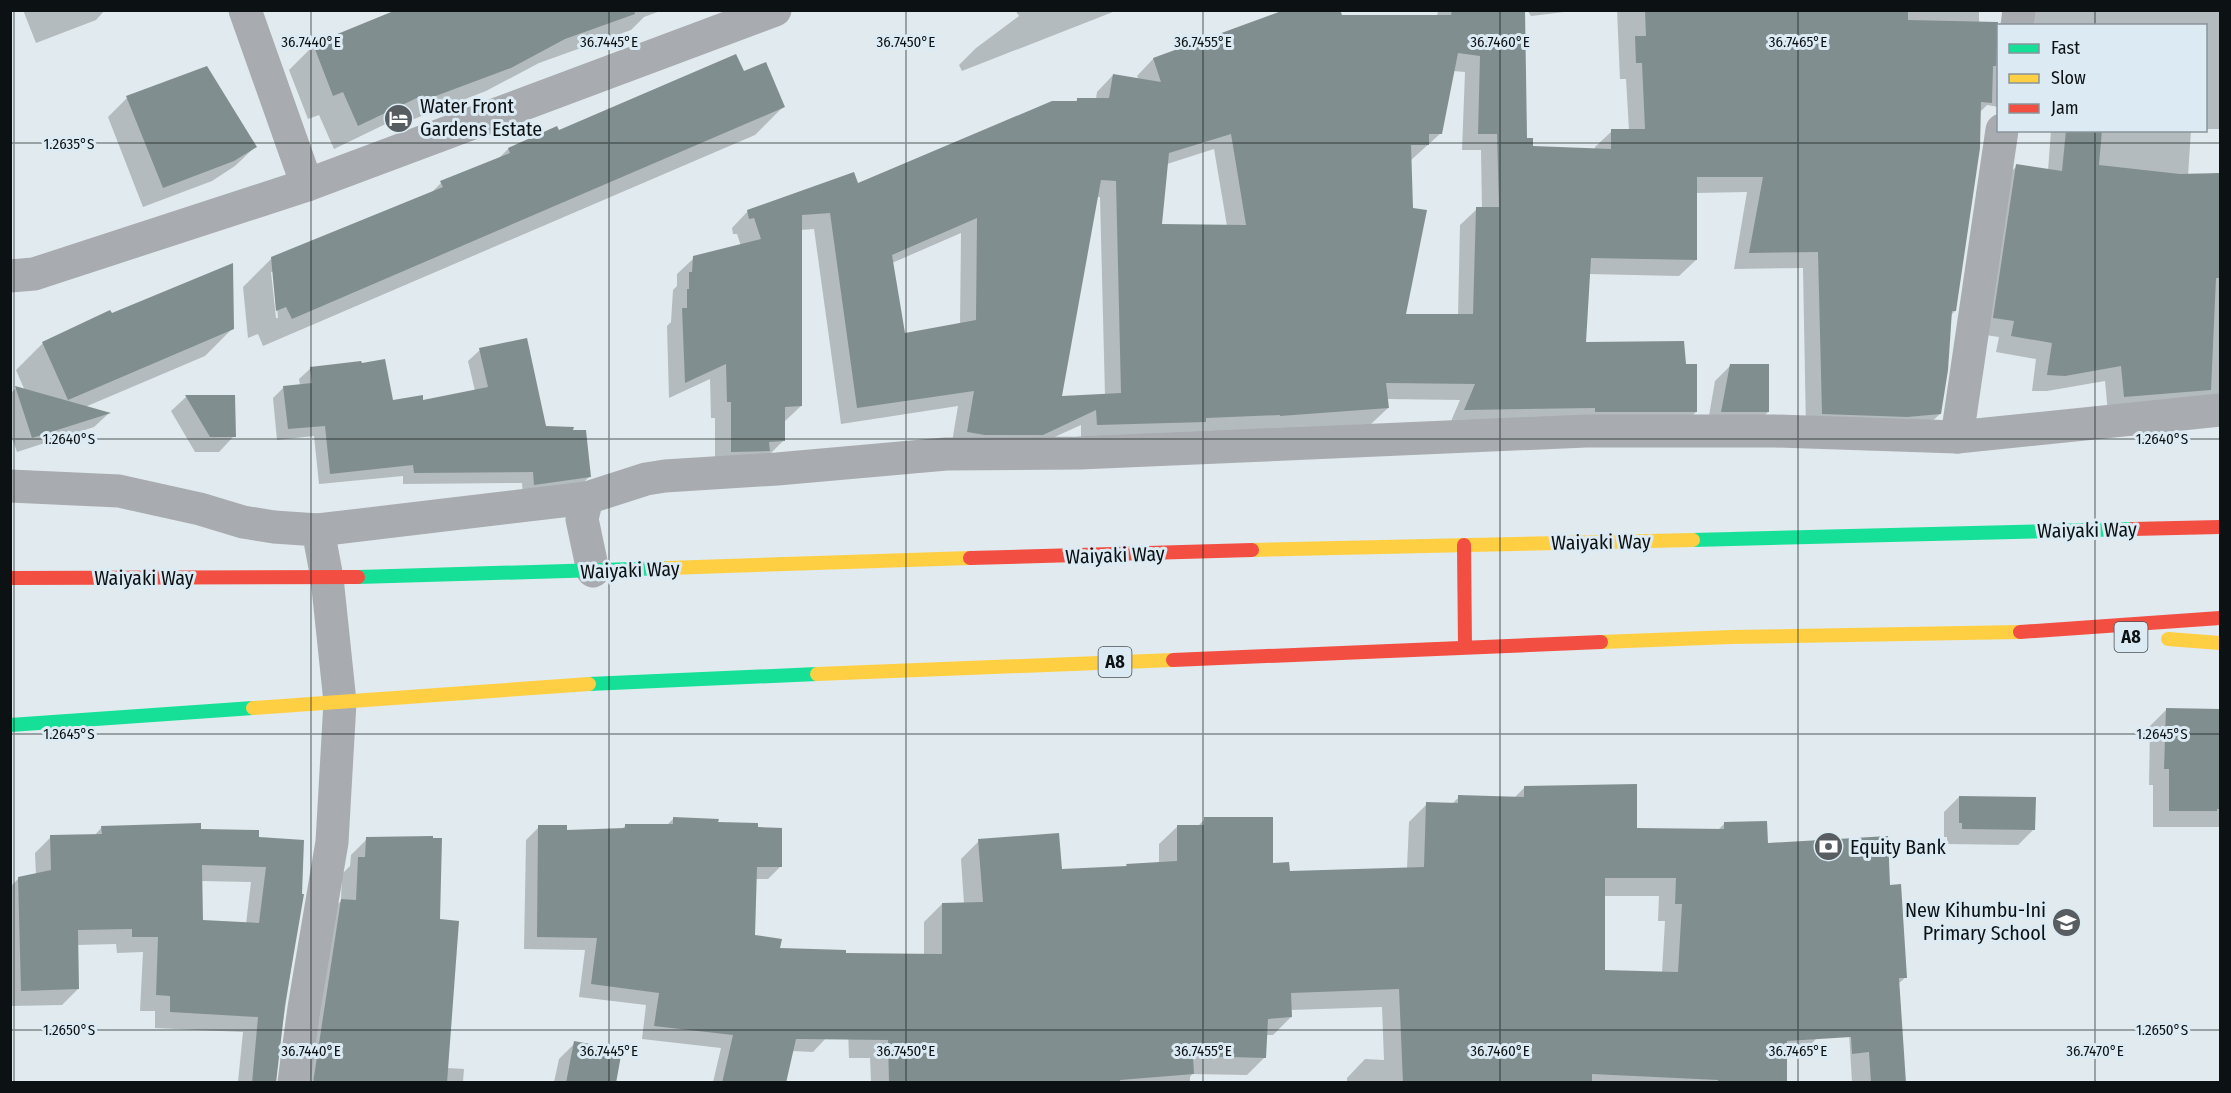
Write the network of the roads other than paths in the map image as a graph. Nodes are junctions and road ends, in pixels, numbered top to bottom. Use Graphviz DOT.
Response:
graph roads {
  1 [pos="245,10"];
  2 [pos="775,10"];
  3 [pos="2001,132"];
  4 [pos="307,185"];
  5 [pos="10,276"];
  6 [pos="2220,410"];
  7 [pos="1957,437"];
  8 [pos="10,486"];
  9 [pos="587,498"];
  10 [pos="2220,527"];
  11 [pos="318,530"];
  12 [pos="1464,545"];
  13 [pos="592,571"];
  14 [pos="10,578"];
  15 [pos="327,578"];
  16 [pos="2220,618"];
  17 [pos="2041,632"];
  18 [pos="2220,642"];
  19 [pos="1465,647"];
  20 [pos="340,702"];
  21 [pos="10,725"];
  22 [pos="294,1083"];
  1 -- 4 [label="street"];
  2 -- 4 [label="street"];
  3 -- 7 [label="street"];
  4 -- 5 [label="street"];
  6 -- 7 [label="street"];
  7 -- 9 [label="street"];
  8 -- 11 [label="street"];
  9 -- 11 [label="street"];
  9 -- 13 [label="street"];
  10 -- 12 [label="highway, Waiyaki Way"];
  11 -- 15 [label="street"];
  12 -- 13 [label="highway, Waiyaki Way"];
  12 -- 19 [label="highway"];
  13 -- 15 [label="highway, Waiyaki Way"];
  14 -- 15 [label="highway, Waiyaki Way"];
  15 -- 20 [label="street"];
  16 -- 17 [label="highway, A8"];
  17 -- 18 [label="highway, A8"];
  17 -- 19 [label="highway, A8"];
  19 -- 20 [label="highway, A8"];
  20 -- 21 [label="highway, A8"];
  20 -- 22 [label="street"];
}
